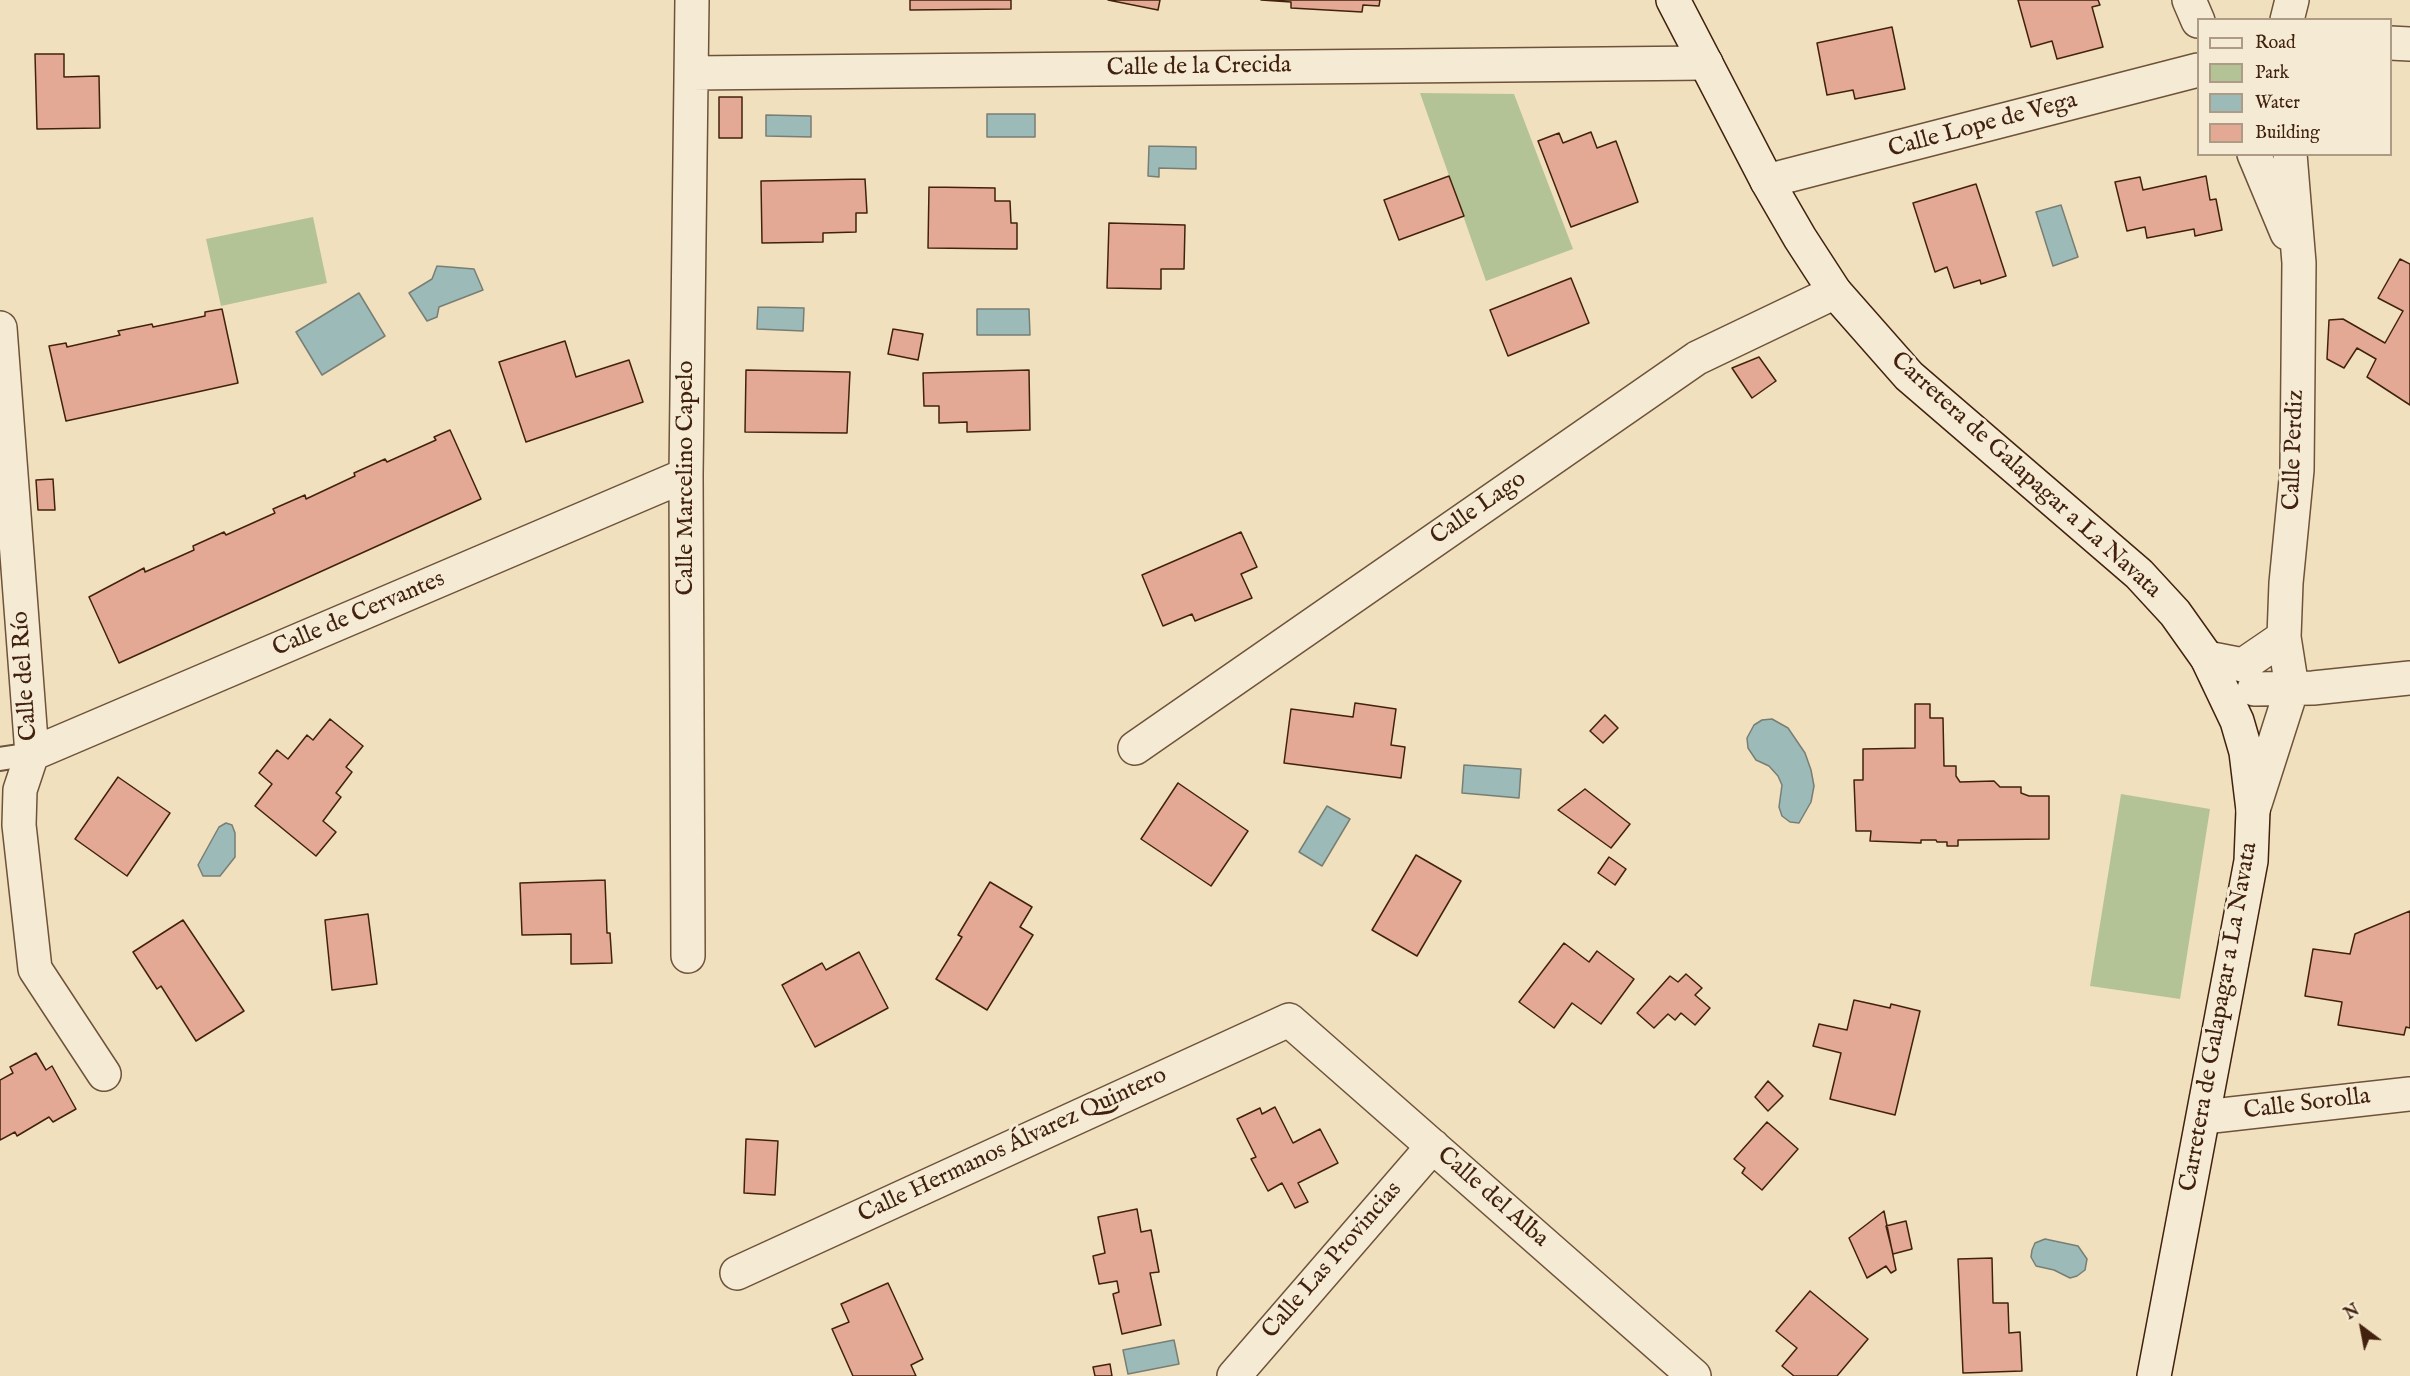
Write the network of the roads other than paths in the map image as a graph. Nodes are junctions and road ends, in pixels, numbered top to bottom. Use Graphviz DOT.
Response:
graph roads {
  1 [pos="692,0"];
  2 [pos="1673,0"];
  3 [pos="2189,0"];
  4 [pos="2292,0"];
  5 [pos="2198,18"];
  6 [pos="2288,18"];
  7 [pos="2392,43"];
  8 [pos="2410,44"];
  9 [pos="1706,63"];
  10 [pos="2197,71"];
  11 [pos="692,73"];
  12 [pos="2255,156"];
  13 [pos="2290,156"];
  14 [pos="1767,181"];
  15 [pos="2299,263"];
  16 [pos="1835,292"];
  17 [pos="0,330"];
  18 [pos="686,475"];
  19 [pos="2284,637"];
  20 [pos="2207,658"];
  21 [pos="2410,678"];
  22 [pos="2292,688"];
  23 [pos="2254,689"];
  24 [pos="2237,721"];
  25 [pos="1135,748"];
  26 [pos="32,754"];
  27 [pos="0,759"];
  28 [pos="10,792"];
  29 [pos="2253,810"];
  30 [pos="688,956"];
  31 [pos="1289,1020"];
  32 [pos="104,1074"];
  33 [pos="2410,1094"];
  34 [pos="2204,1117"];
  35 [pos="1433,1146"];
  36 [pos="737,1273"];
  37 [pos="1234,1376"];
  38 [pos="1695,1376"];
  39 [pos="2154,1376"];
  1 -- 11 [label="street, Calle Marcelino Capelo"];
  2 -- 9 [label="street, Carretera de Galapagar a La Navata"];
  3 -- 5 [label="street"];
  4 -- 6 [label="street"];
  7 -- 8 [label="street"];
  9 -- 11 [label="street, Calle de la Crecida"];
  9 -- 14 [label="street, Carretera de Galapagar a La Navata"];
  10 -- 14 [label="street, Calle Lope de Vega"];
  11 -- 18 [label="street, Calle Marcelino Capelo"];
  12 -- 15 [label="street, Calle Perdiz"];
  13 -- 15 [label="street, Calle Perdiz"];
  14 -- 16 [label="street, Carretera de Galapagar a La Navata"];
  15 -- 19 [label="street, Calle Perdiz"];
  16 -- 20 [label="street, Carretera de Galapagar a La Navata"];
  16 -- 25 [label="street, Calle Lago"];
  17 -- 26 [label="street, Calle del Río"];
  18 -- 26 [label="street, Calle de Cervantes"];
  18 -- 30 [label="street, Calle Marcelino Capelo"];
  19 -- 20 [label="street"];
  19 -- 22 [label="street, Calle Perdiz"];
  19 -- 23 [label="street, Calle Perdiz"];
  20 -- 24 [label="street, Carretera de Galapagar a La Navata"];
  21 -- 22 [label="street"];
  22 -- 23 [label="street"];
  22 -- 29 [label="street, Calle Perdiz"];
  23 -- 24 [label="street, Calle Perdiz"];
  24 -- 29 [label="street, Carretera de Galapagar a La Navata"];
  26 -- 27 [label="lane"];
  26 -- 28 [label="street, Calle del Río"];
  28 -- 32 [label="street, Calle del Río"];
  29 -- 34 [label="street, Carretera de Galapagar a La Navata"];
  31 -- 35 [label="street, Calle del Alba"];
  31 -- 36 [label="street, Calle Hermanos Álvarez Quintero"];
  33 -- 34 [label="street, Calle Sorolla"];
  34 -- 39 [label="street, Carretera de Galapagar a La Navata"];
  35 -- 37 [label="street, Calle Las Provincias"];
  35 -- 38 [label="street, Calle del Alba"];
}
